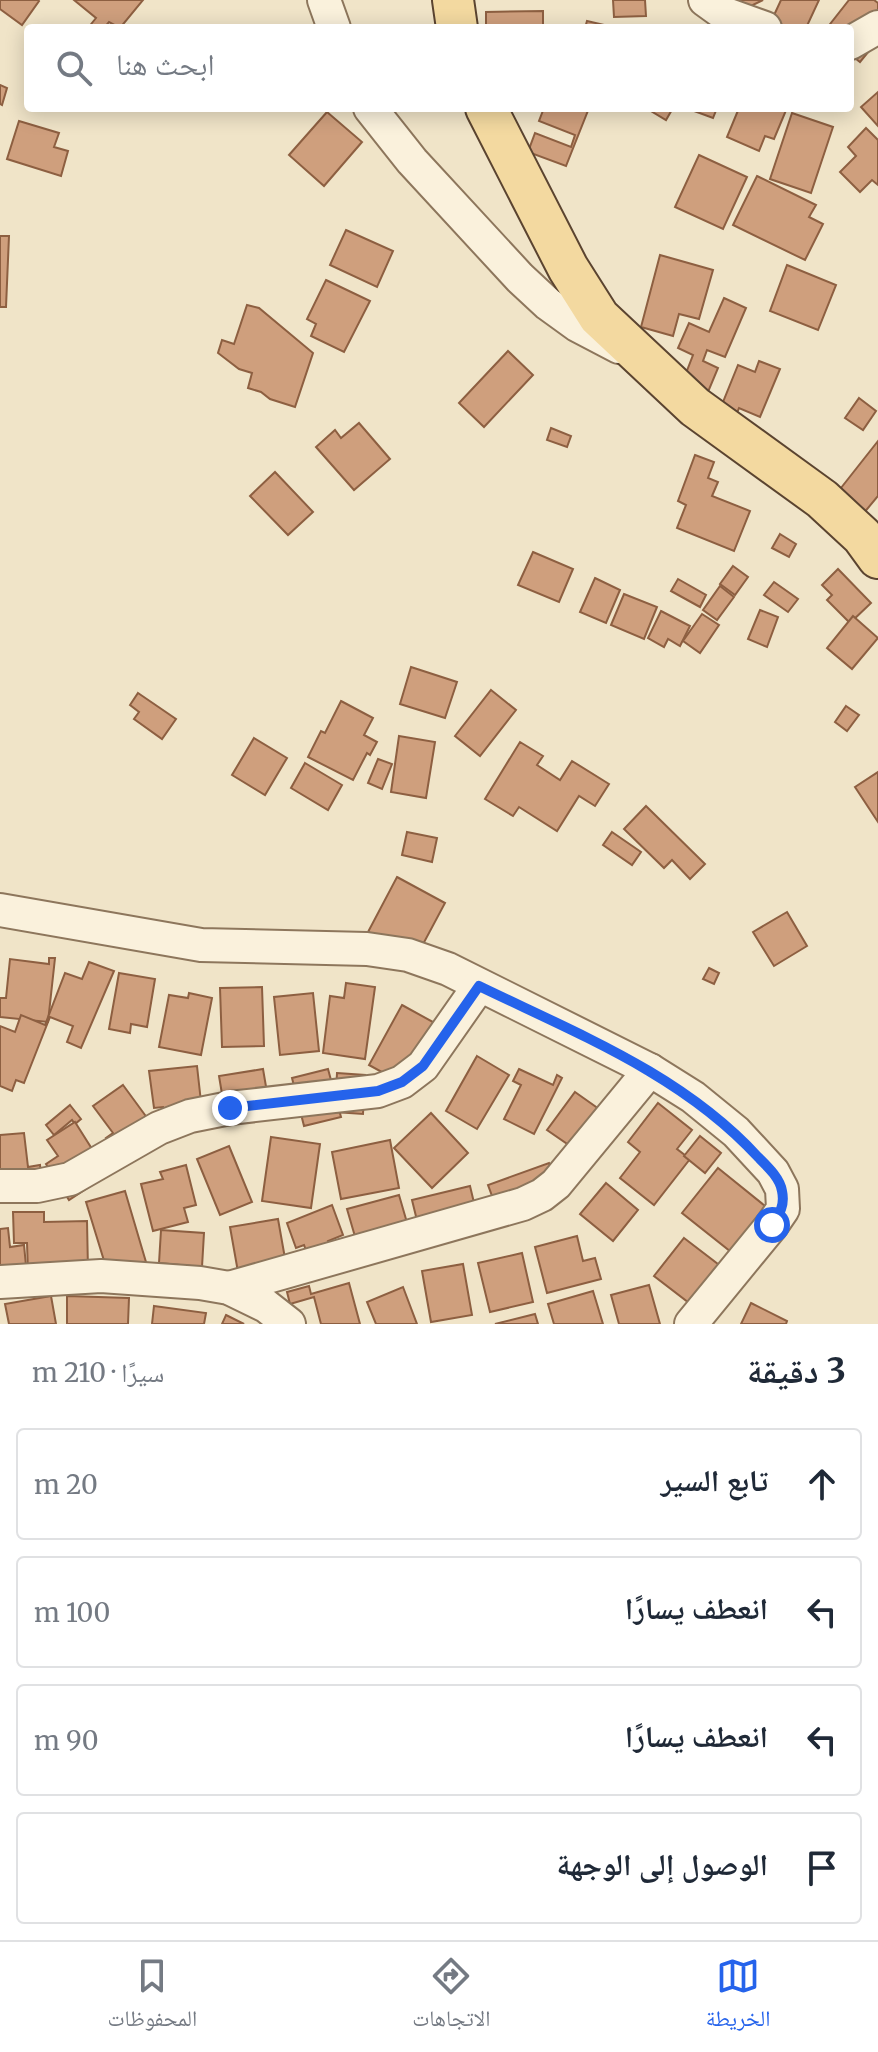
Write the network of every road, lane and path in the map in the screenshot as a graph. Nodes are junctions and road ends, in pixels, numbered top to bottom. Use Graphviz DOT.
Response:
graph roads {
  1 [pos="324,0"];
  2 [pos="453,0"];
  3 [pos="705,0"];
  4 [pos="333,24"];
  5 [pos="456,24"];
  6 [pos="754,24"];
  7 [pos="878,27"];
  8 [pos="854,41"];
  9 [pos="373,112"];
  10 [pos="488,112"];
  11 [pos="643,360"];
  12 [pos="878,558"];
  13 [pos="0,910"];
  14 [pos="479,986"];
  15 [pos="650,1070"];
  16 [pos="0,1186"];
  17 [pos="0,1282"];
  18 [pos="229,1288"];
  19 [pos="289,1324"];
  20 [pos="691,1324"];
  1 -- 4 [label="street"];
  2 -- 5 [label="main road"];
  3 -- 6 [label="street"];
  7 -- 8 [label="street"];
  9 -- 11 [label="street"];
  10 -- 11 [label="main road"];
  11 -- 12 [label="main road"];
  13 -- 14 [label="street"];
  14 -- 15 [label="street"];
  14 -- 16 [label="street"];
  15 -- 18 [label="street"];
  15 -- 20 [label="street"];
  17 -- 18 [label="street"];
  18 -- 19 [label="street"];
}
